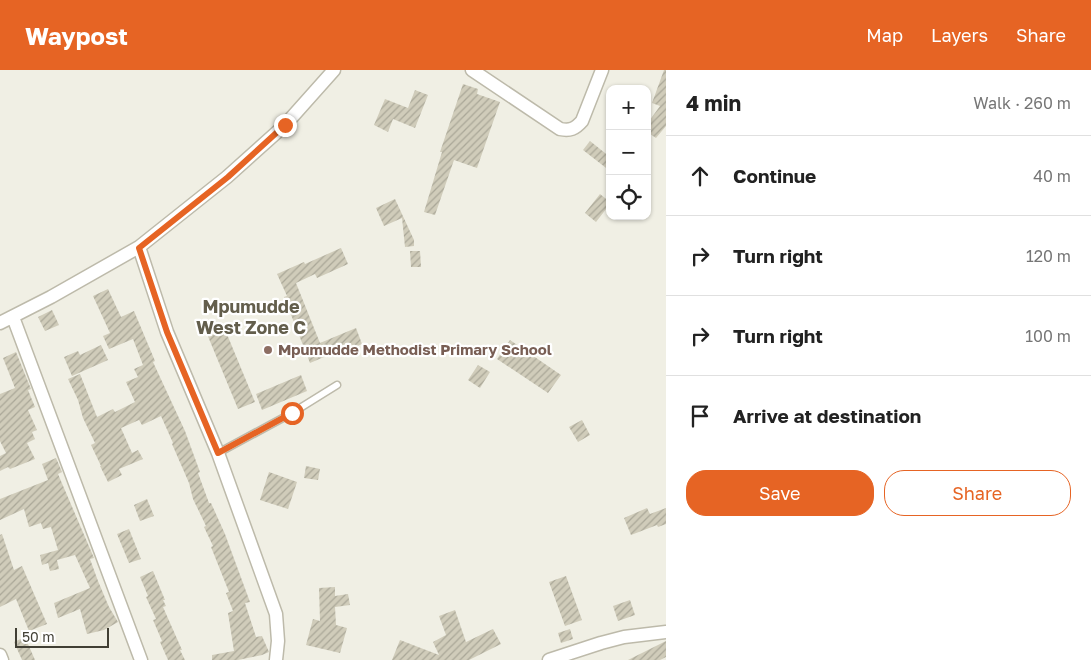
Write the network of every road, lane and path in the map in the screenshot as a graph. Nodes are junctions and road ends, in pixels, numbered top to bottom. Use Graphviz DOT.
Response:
graph roads {
  1 [pos="334,70"];
  2 [pos="472,70"];
  3 [pos="602,70"];
  4 [pos="139,248"];
  5 [pos="4,320"];
  6 [pos="338,386"];
  7 [pos="218,453"];
  8 [pos="666,632"];
  9 [pos="0,655"];
  10 [pos="2,660"];
  11 [pos="141,660"];
  12 [pos="276,660"];
  13 [pos="549,660"];
  1 -- 4 [label="street"];
  2 -- 3 [label="street"];
  4 -- 5 [label="street"];
  4 -- 7 [label="street"];
  5 -- 11 [label="street"];
  6 -- 7 [label="lane"];
  7 -- 12 [label="street"];
  8 -- 13 [label="street"];
  9 -- 10 [label="street"];
}
